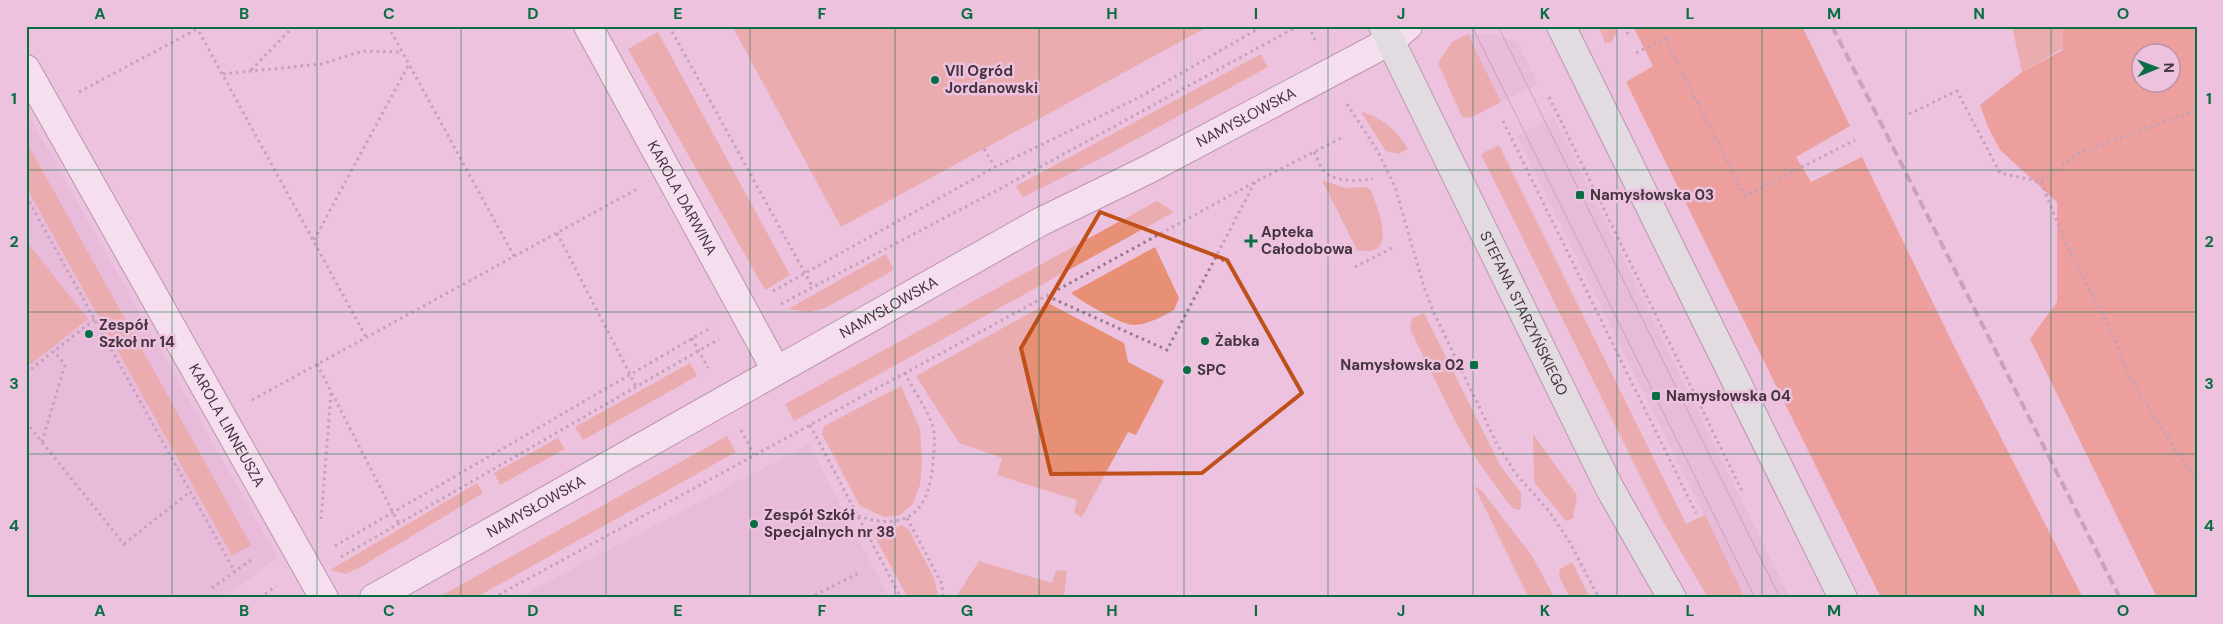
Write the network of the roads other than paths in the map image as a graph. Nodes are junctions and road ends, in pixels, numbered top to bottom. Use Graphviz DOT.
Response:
graph roads {
  1 [pos="588,26"];
  2 [pos="1560,26"];
  3 [pos="1394,31"];
  4 [pos="26,69"];
  5 [pos="776,370"];
  6 [pos="324,598"];
  7 [pos="374,598"];
  8 [pos="1672,598"];
  9 [pos="1843,598"];
  1 -- 5 [label="street, KAROLA DARWINA"];
  2 -- 9 [label="main road"];
  3 -- 5 [label="street, NAMYSŁOWSKA"];
  3 -- 8 [label="main road, STEFANA STARZYŃSKIEGO"];
  4 -- 6 [label="street, KAROLA LINNEUSZA"];
  5 -- 7 [label="street, NAMYSŁOWSKA"];
}
